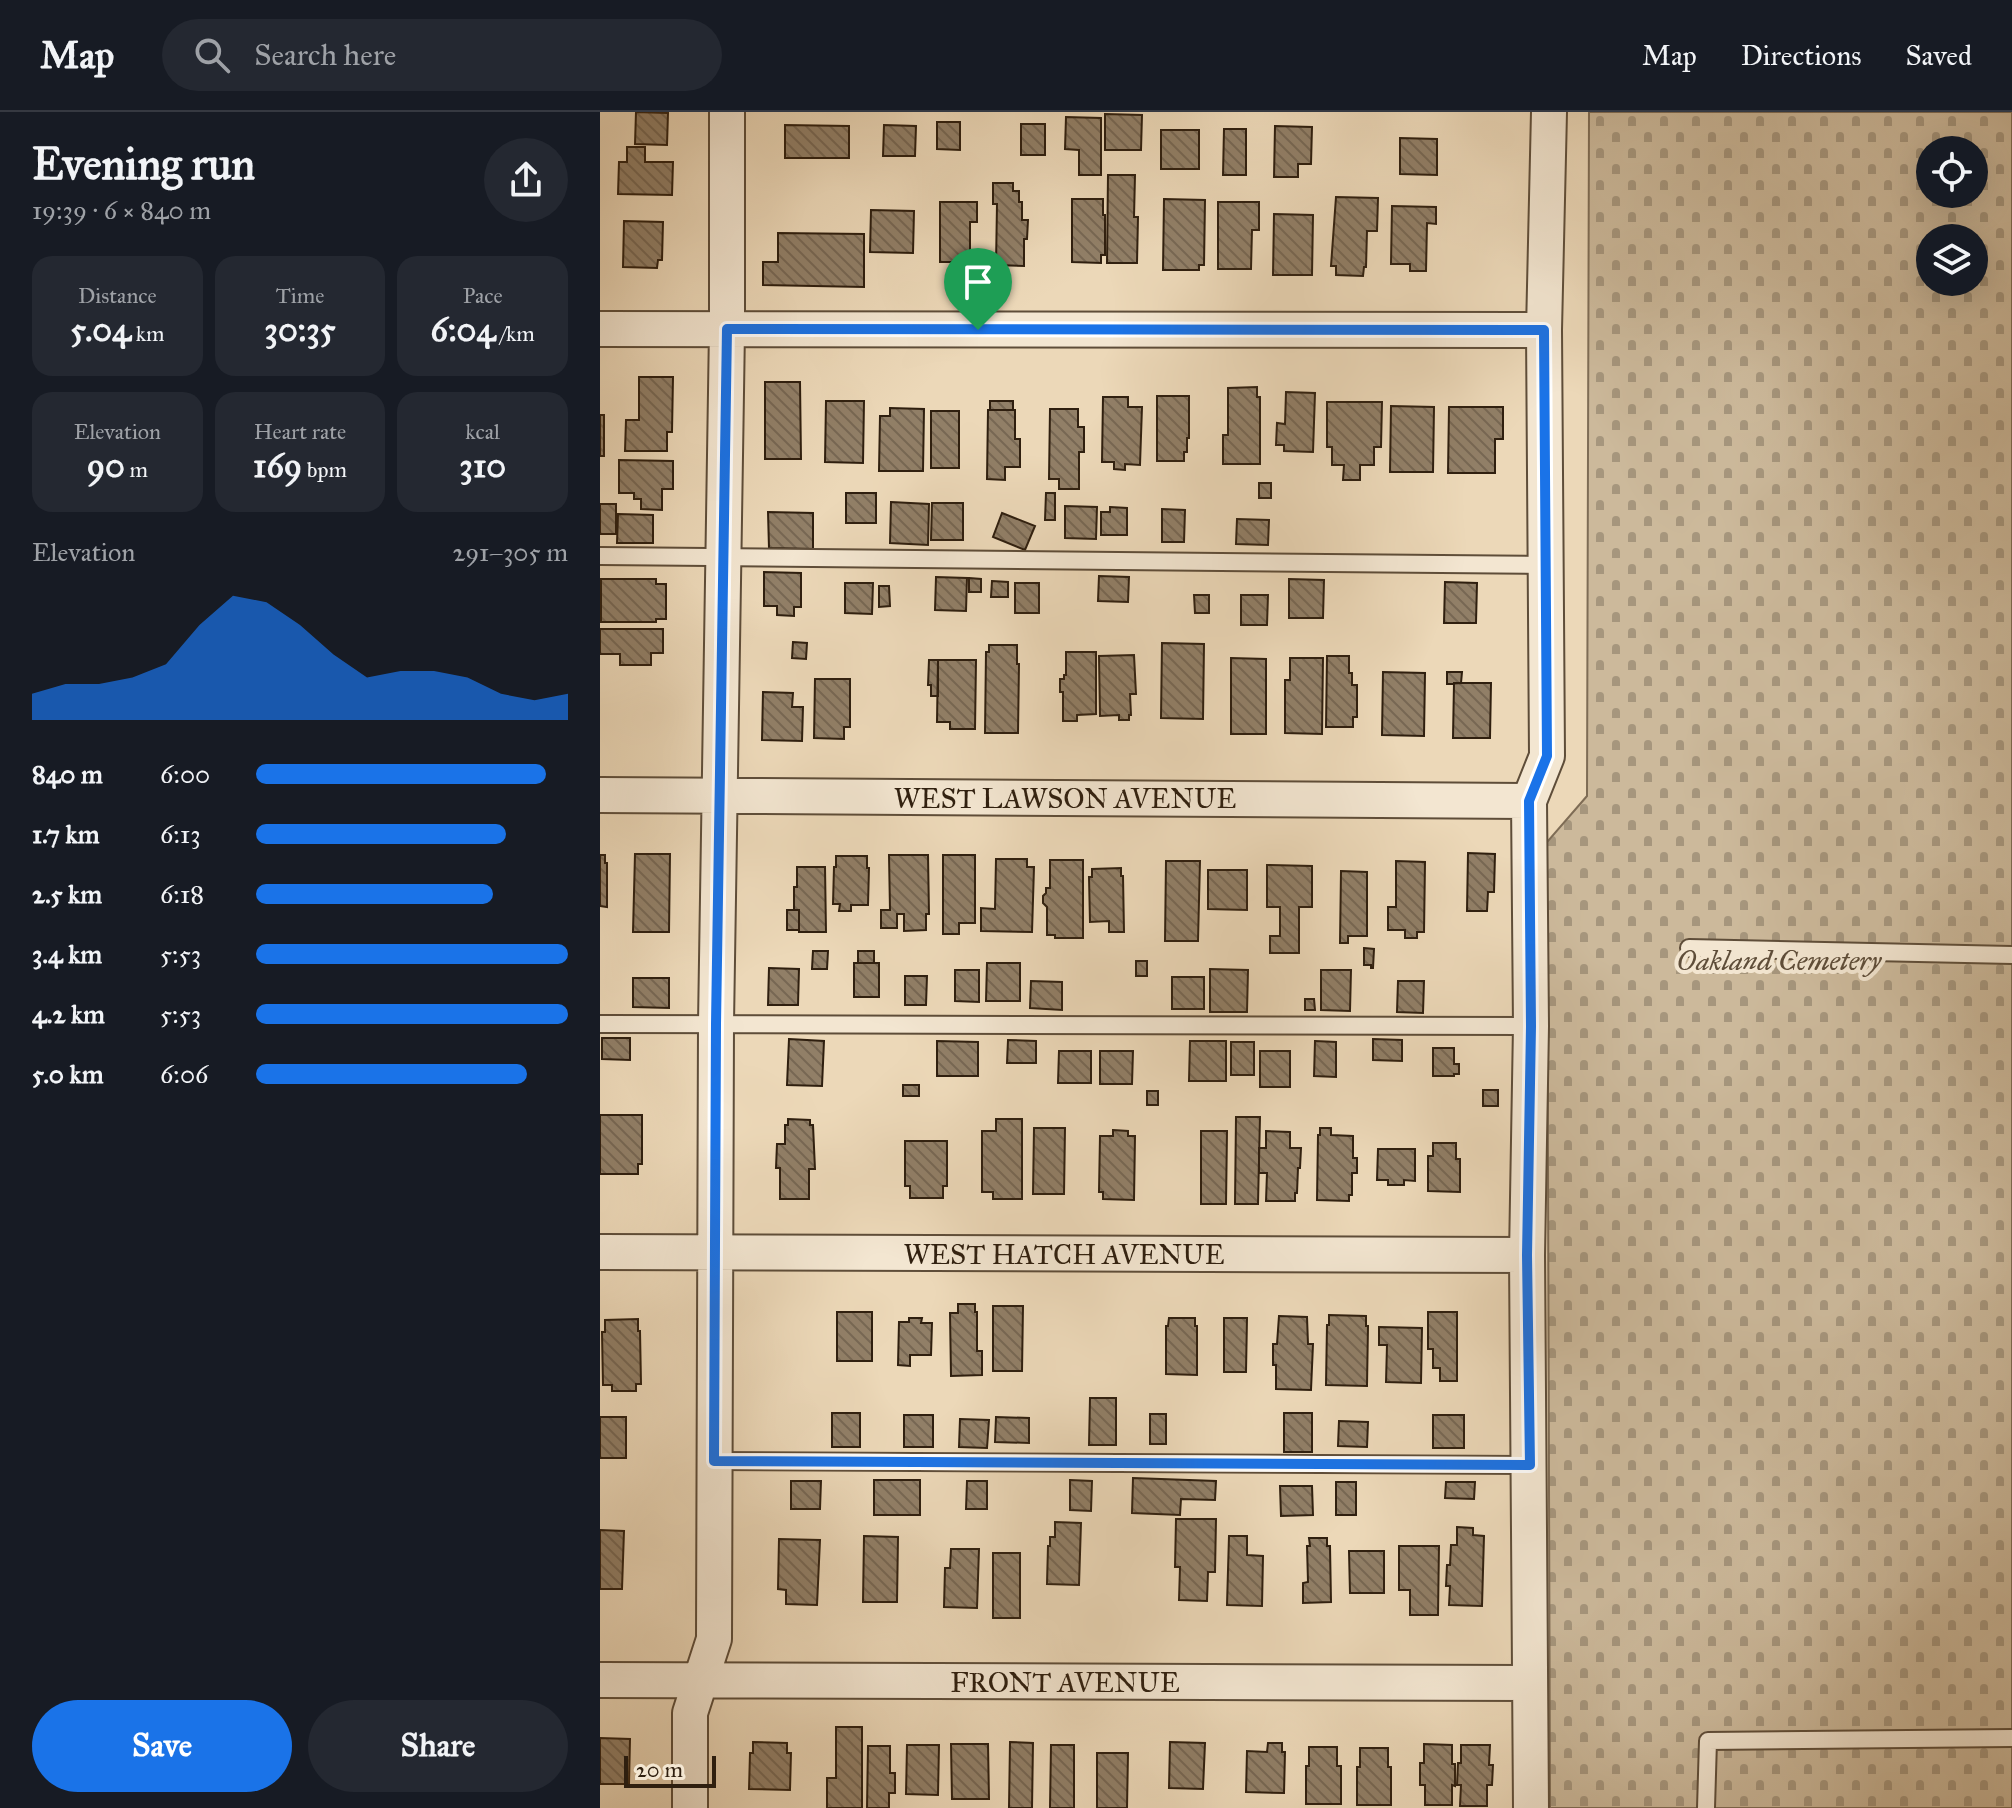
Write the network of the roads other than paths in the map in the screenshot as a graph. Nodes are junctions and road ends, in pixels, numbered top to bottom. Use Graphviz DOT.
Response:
graph roads {
  1 [pos="727,112"];
  2 [pos="1549,112"];
  3 [pos="600,329"];
  4 [pos="727,329"];
  5 [pos="1544,330"];
  6 [pos="600,556"];
  7 [pos="722,556"];
  8 [pos="1545,565"];
  9 [pos="600,795"];
  10 [pos="720,796"];
  11 [pos="1529,801"];
  12 [pos="1689,948"];
  13 [pos="2012,955"];
  14 [pos="600,1024"];
  15 [pos="716,1024"];
  16 [pos="1531,1026"];
  17 [pos="600,1252"];
  18 [pos="715,1252"];
  19 [pos="1527,1255"];
  20 [pos="714,1461"];
  21 [pos="1530,1465"];
  22 [pos="600,1680"];
  23 [pos="700,1681"];
  24 [pos="1530,1683"];
  25 [pos="2012,1738"];
  26 [pos="690,1808"];
  27 [pos="1531,1808"];
  28 [pos="1706,1808"];
  1 -- 4 [label="street"];
  2 -- 5 [label="street"];
  3 -- 4 [label="street"];
  4 -- 5 [label="street"];
  4 -- 7 [label="street"];
  5 -- 8 [label="street"];
  6 -- 7 [label="lane"];
  7 -- 8 [label="lane"];
  7 -- 10 [label="street"];
  8 -- 11 [label="street"];
  9 -- 10 [label="street, WEST LAWSON AVENUE"];
  10 -- 11 [label="street, WEST LAWSON AVENUE"];
  10 -- 15 [label="street"];
  11 -- 16 [label="street"];
  12 -- 13 [label="lane"];
  14 -- 15 [label="lane"];
  15 -- 16 [label="lane"];
  15 -- 18 [label="street"];
  16 -- 19 [label="street"];
  17 -- 18 [label="street, WEST HATCH AVENUE"];
  18 -- 19 [label="street, WEST HATCH AVENUE"];
  18 -- 20 [label="street"];
  19 -- 21 [label="street"];
  20 -- 21 [label="lane"];
  20 -- 23 [label="street"];
  21 -- 24 [label="street"];
  22 -- 23 [label="street, FRONT AVENUE"];
  23 -- 24 [label="street, FRONT AVENUE"];
  23 -- 26 [label="street"];
  24 -- 27 [label="street"];
  25 -- 28 [label="lane"];
}
